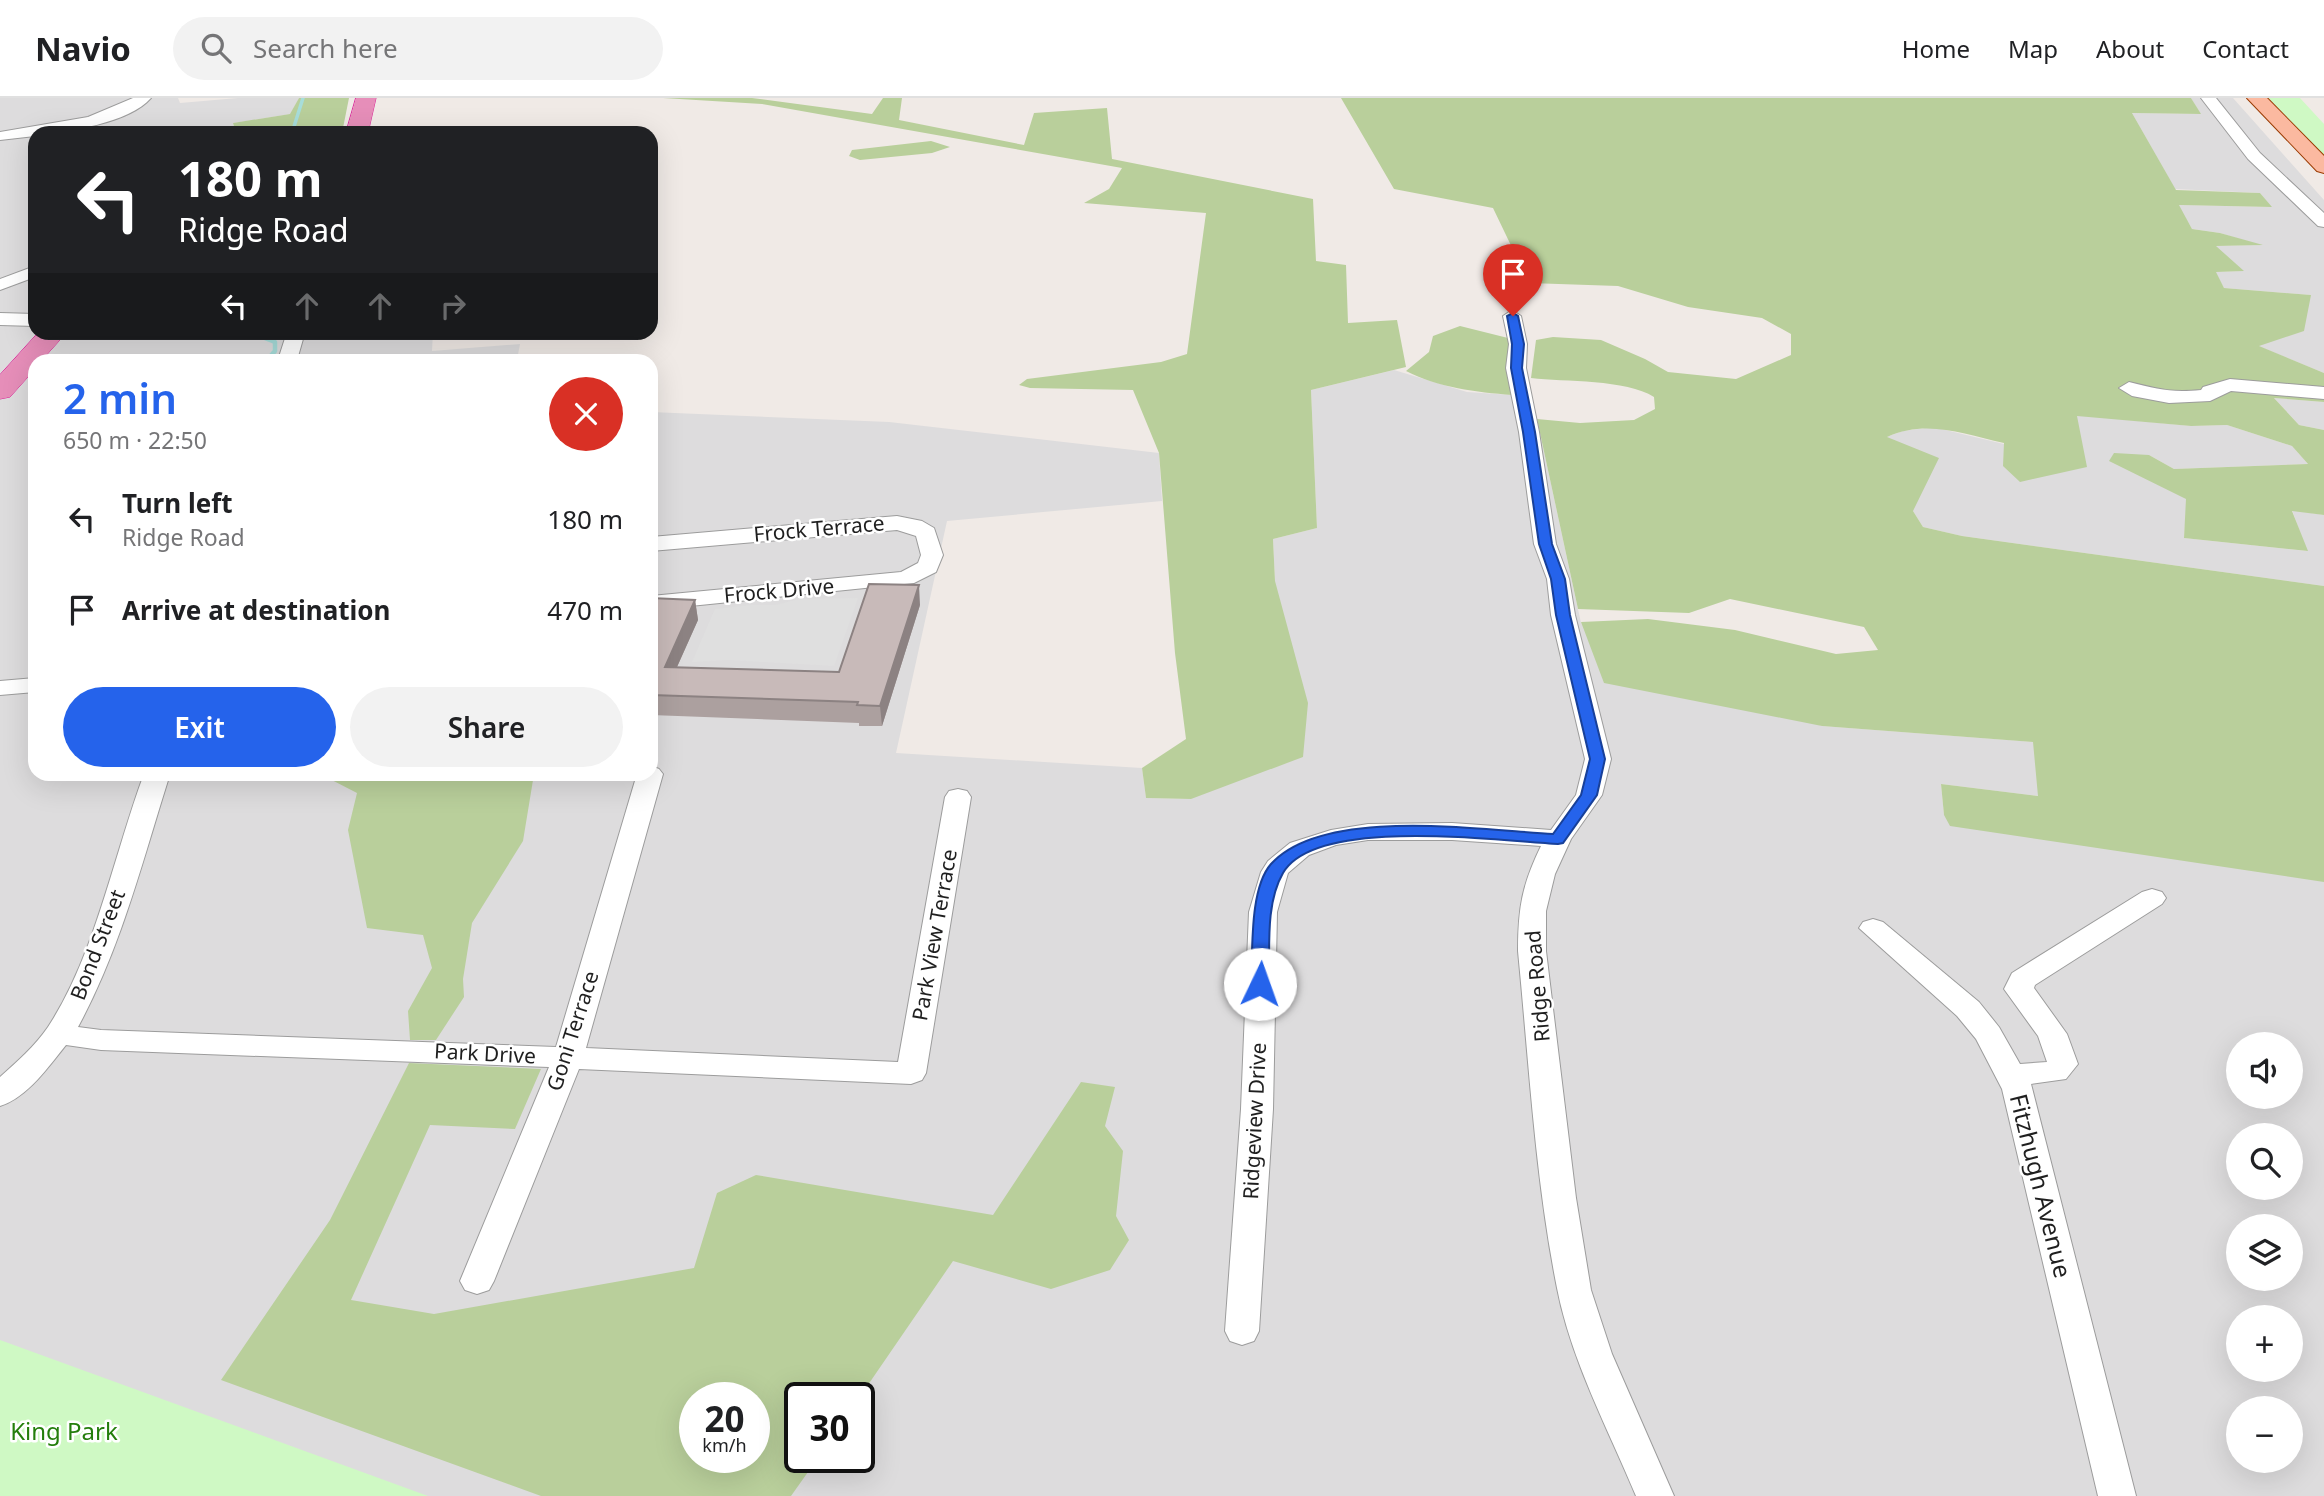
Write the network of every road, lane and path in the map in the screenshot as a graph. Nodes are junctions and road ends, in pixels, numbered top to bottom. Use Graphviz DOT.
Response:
graph roads {
  1 [pos="144,98"];
  2 [pos="366,98"];
  3 [pos="2208,98"];
  4 [pos="2256,98"];
  5 [pos="52,126"];
  6 [pos="360,126"];
  7 [pos="28,130"];
  8 [pos="1,134"];
  9 [pos="1,156"];
  10 [pos="2324,167"];
  11 [pos="2324,222"];
  12 [pos="28,274"];
  13 [pos="0,285"];
  14 [pos="1513,316"];
  15 [pos="0,319"];
  16 [pos="28,320"];
  17 [pos="47,340"];
  18 [pos="34,354"];
  19 [pos="28,360"];
  20 [pos="2129,388"];
  21 [pos="0,391"];
  22 [pos="2324,393"];
  23 [pos="658,543"];
  24 [pos="906,578"];
  25 [pos="658,602"];
  26 [pos="28,686"];
  27 [pos="0,688"];
  28 [pos="155,781"];
  29 [pos="647,781"];
  30 [pos="958,797"];
  31 [pos="1558,839"];
  32 [pos="2152,898"];
  33 [pos="1873,928"];
  34 [pos="59,1034"];
  35 [pos="568,1058"];
  36 [pos="911,1073"];
  37 [pos="2011,1075"];
  38 [pos="0,1095"];
  39 [pos="477,1281"];
  40 [pos="1242,1331"];
  41 [pos="1655,1496"];
  42 [pos="2117,1496"];
  1 -- 5 [label="street"];
  2 -- 6 [label="highway"];
  3 -- 11 [label="street"];
  4 -- 10 [label="main road"];
  7 -- 8 [label="street"];
  8 -- 9 [label="street"];
  12 -- 13 [label="street"];
  14 -- 31 [label="street, Ridge Road"];
  15 -- 16 [label="street"];
  17 -- 18 [label="highway"];
  19 -- 21 [label="highway"];
  20 -- 22 [label="street"];
  23 -- 24 [label="street, Frock Terrace"];
  24 -- 25 [label="street, Frock Drive"];
  26 -- 27 [label="street"];
  28 -- 34 [label="street, Bond Street"];
  29 -- 35 [label="street, Goni Terrace"];
  30 -- 36 [label="street, Park View Terrace"];
  31 -- 40 [label="street, Ridgeview Drive"];
  31 -- 41 [label="street, Ridge Road"];
  32 -- 37 [label="street"];
  33 -- 37 [label="street, Fitzhugh Avenue"];
  34 -- 35 [label="street, Park Drive"];
  34 -- 38 [label="street, Bond Street"];
  35 -- 36 [label="street, Park Drive"];
  35 -- 39 [label="street, Goni Terrace"];
  37 -- 42 [label="street, Fitzhugh Avenue"];
}
